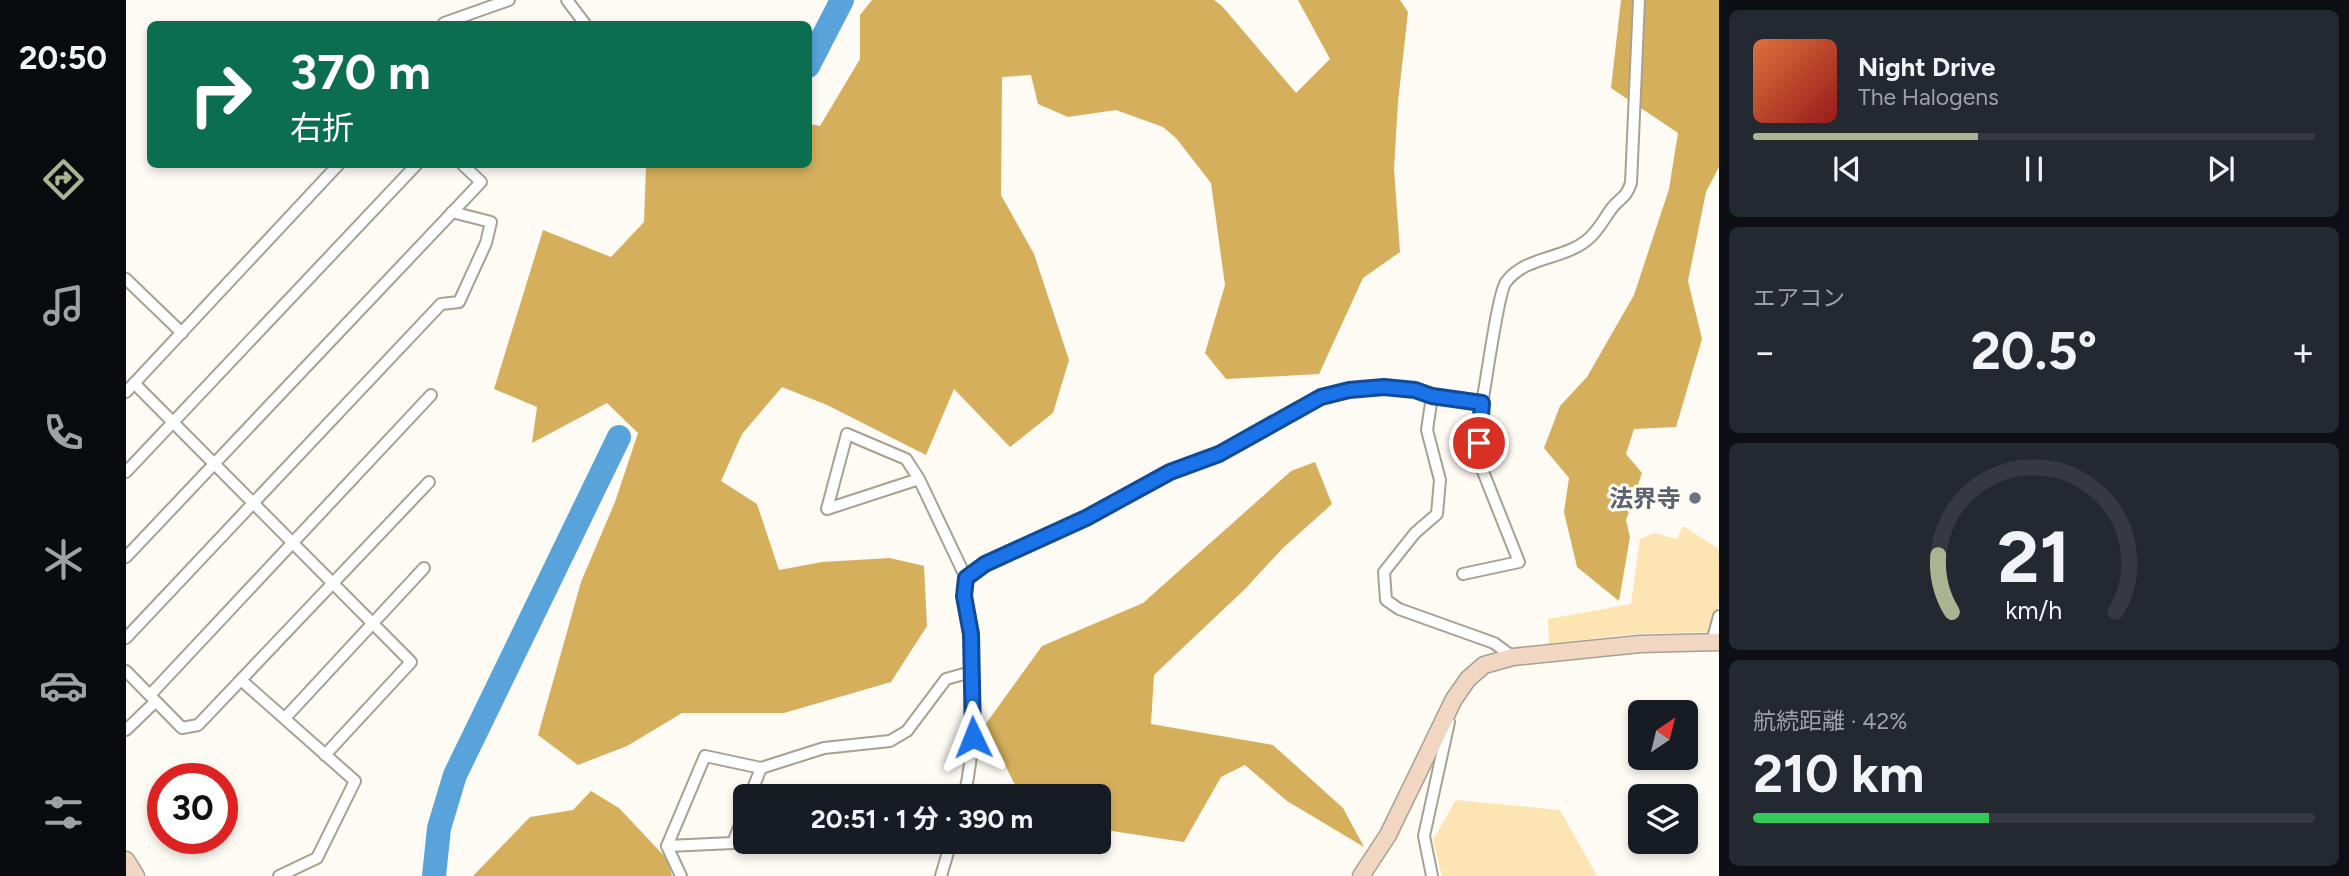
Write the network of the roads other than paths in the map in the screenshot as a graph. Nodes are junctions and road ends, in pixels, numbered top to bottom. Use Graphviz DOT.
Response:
graph roads {
  1 [pos="509,0"];
  2 [pos="567,0"];
  3 [pos="1639,0"];
  4 [pos="450,21"];
  5 [pos="584,21"];
  6 [pos="335,168"];
  7 [pos="412,168"];
  8 [pos="466,168"];
  9 [pos="452,212"];
  10 [pos="126,279"];
  11 [pos="182,332"];
  12 [pos="130,387"];
  13 [pos="430,395"];
  14 [pos="1432,396"];
  15 [pos="1482,403"];
  16 [pos="173,422"];
  17 [pos="214,464"];
  18 [pos="126,472"];
  19 [pos="919,479"];
  20 [pos="429,482"];
  21 [pos="252,505"];
  22 [pos="292,542"];
  23 [pos="126,557"];
  24 [pos="424,568"];
  25 [pos="1463,574"];
  26 [pos="966,578"];
  27 [pos="333,583"];
  28 [pos="1719,616"];
  29 [pos="373,624"];
  30 [pos="126,638"];
  31 [pos="1716,642"];
  32 [pos="1513,656"];
  33 [pos="126,671"];
  34 [pos="971,672"];
  35 [pos="241,680"];
  36 [pos="152,699"];
  37 [pos="1454,699"];
  38 [pos="285,718"];
  39 [pos="126,730"];
  40 [pos="326,754"];
  41 [pos="761,768"];
  42 [pos="755,784"];
  43 [pos="966,784"];
  44 [pos="733,842"];
  45 [pos="667,846"];
  46 [pos="947,854"];
  47 [pos="126,860"];
  48 [pos="136,876"];
  49 [pos="279,876"];
  50 [pos="681,876"];
  51 [pos="941,876"];
  52 [pos="1361,876"];
  53 [pos="1432,876"];
  1 -- 4 [label="street"];
  2 -- 5 [label="street"];
  3 -- 15 [label="street"];
  6 -- 11 [label="street"];
  7 -- 16 [label="street"];
  8 -- 9 [label="street"];
  9 -- 17 [label="street"];
  9 -- 21 [label="street"];
  10 -- 11 [label="street"];
  11 -- 12 [label="street"];
  12 -- 16 [label="street"];
  13 -- 22 [label="street"];
  14 -- 15 [label="street"];
  14 -- 26 [label="street"];
  14 -- 32 [label="street"];
  15 -- 25 [label="street"];
  16 -- 17 [label="street"];
  16 -- 18 [label="street"];
  17 -- 21 [label="street"];
  17 -- 23 [label="street"];
  19 -- 19 [label="street"];
  19 -- 26 [label="street"];
  20 -- 27 [label="street"];
  21 -- 22 [label="street"];
  21 -- 30 [label="street"];
  22 -- 27 [label="street"];
  22 -- 36 [label="street"];
  24 -- 29 [label="street"];
  26 -- 34 [label="street"];
  27 -- 29 [label="street"];
  27 -- 35 [label="street"];
  28 -- 31 [label="street"];
  29 -- 38 [label="street"];
  29 -- 40 [label="street"];
  31 -- 32 [label="street"];
  32 -- 37 [label="street"];
  33 -- 36 [label="street"];
  34 -- 41 [label="street"];
  34 -- 43 [label="street"];
  35 -- 36 [label="street"];
  35 -- 38 [label="street"];
  36 -- 39 [label="street"];
  37 -- 52 [label="street"];
  37 -- 53 [label="street"];
  38 -- 40 [label="street"];
  40 -- 49 [label="street"];
  41 -- 42 [label="street"];
  41 -- 45 [label="street"];
  44 -- 45 [label="street"];
  45 -- 50 [label="street"];
  46 -- 51 [label="street"];
  47 -- 48 [label="street"];
}
